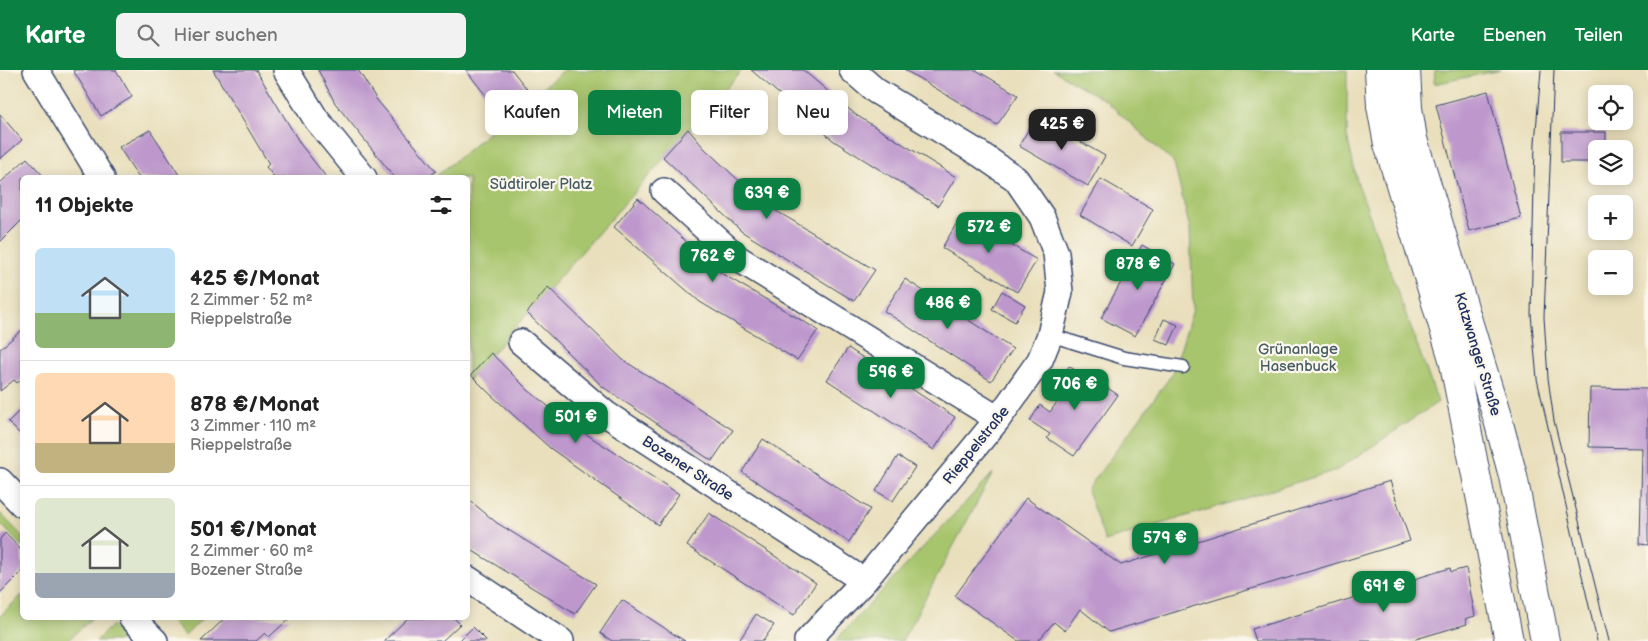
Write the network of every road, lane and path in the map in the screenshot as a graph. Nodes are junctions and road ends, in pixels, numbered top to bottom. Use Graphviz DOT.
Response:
graph roads {
  1 [pos="36,70"];
  2 [pos="286,70"];
  3 [pos="852,70"];
  4 [pos="1380,70"];
  5 [pos="1406,70"];
  6 [pos="100,175"];
  7 [pos="362,175"];
  8 [pos="664,191"];
  9 [pos="1050,335"];
  10 [pos="521,342"];
  11 [pos="1183,367"];
  12 [pos="998,419"];
  13 [pos="0,481"];
  14 [pos="20,502"];
  15 [pos="470,581"];
  16 [pos="864,582"];
  17 [pos="134,620"];
  18 [pos="155,641"];
  19 [pos="560,641"];
  20 [pos="807,641"];
  21 [pos="1509,641"];
  22 [pos="1545,641"];
  1 -- 6 [label="street"];
  2 -- 7 [label="street"];
  3 -- 9 [label="street, Rieppelstraße"];
  4 -- 21 [label="main road, Katzwanger Straße"];
  5 -- 22 [label="main road, Katzwanger Straße"];
  8 -- 12 [label="street"];
  9 -- 11 [label="lane"];
  9 -- 12 [label="street, Rieppelstraße"];
  10 -- 16 [label="street, Bozener Straße"];
  12 -- 16 [label="street, Rieppelstraße"];
  13 -- 14 [label="street"];
  15 -- 19 [label="street"];
  16 -- 20 [label="street, Rieppelstraße"];
  17 -- 18 [label="street"];
}
